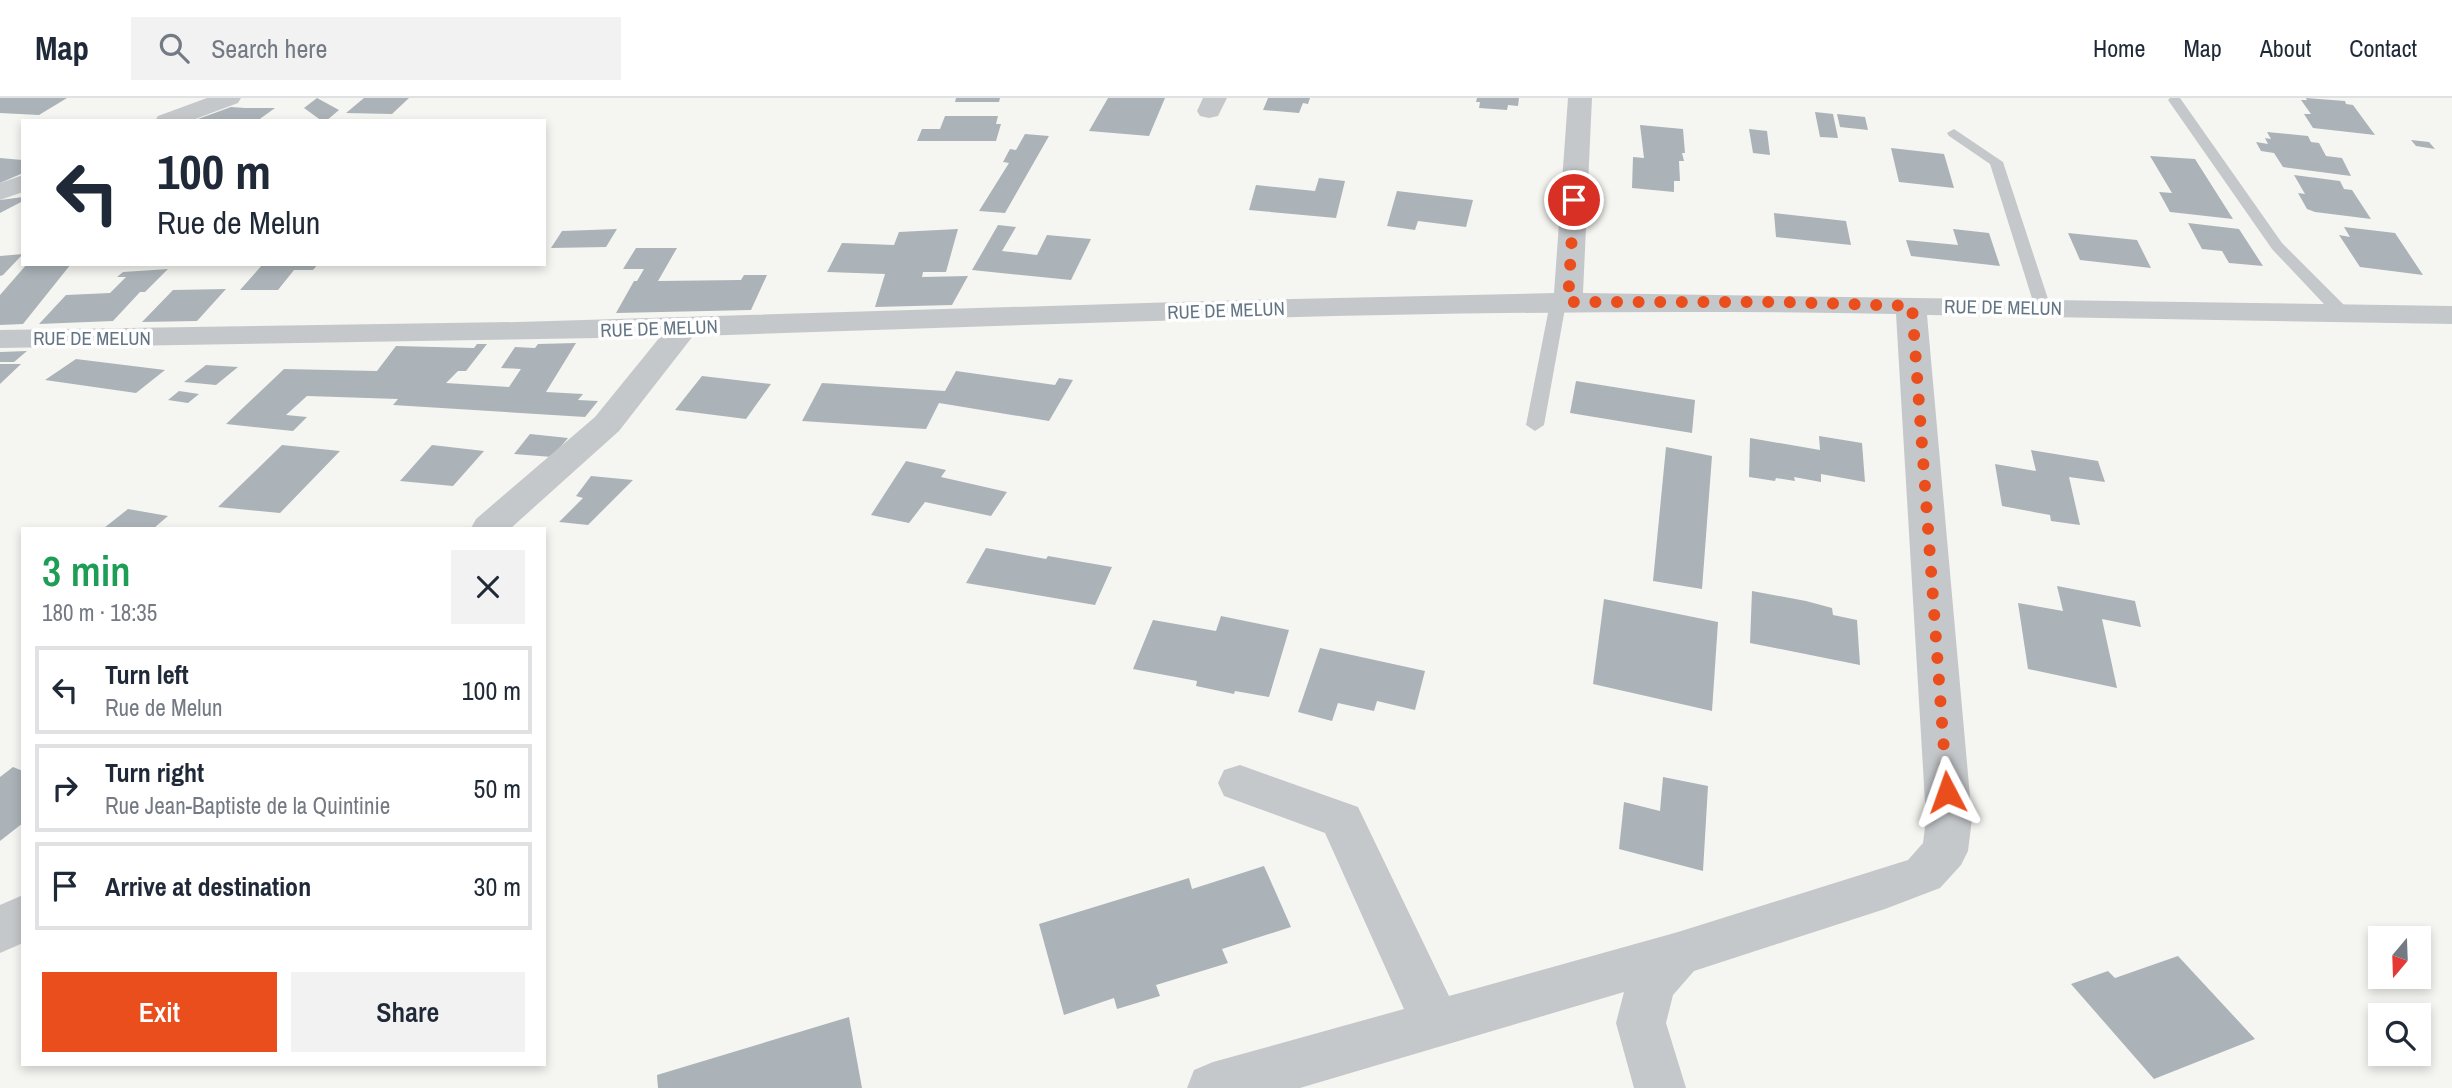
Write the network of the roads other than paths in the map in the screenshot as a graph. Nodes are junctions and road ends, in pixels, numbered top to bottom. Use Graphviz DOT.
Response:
graph roads {
  1 [pos="229,98"];
  2 [pos="1580,98"];
  3 [pos="2175,100"];
  4 [pos="172,119"];
  5 [pos="1954,132"];
  6 [pos="21,184"];
  7 [pos="0,192"];
  8 [pos="1563,303"];
  9 [pos="1912,306"];
  10 [pos="2043,308"];
  11 [pos="2344,315"];
  12 [pos="2452,315"];
  13 [pos="684,327"];
  14 [pos="0,339"];
  15 [pos="1535,425"];
  16 [pos="490,527"];
  17 [pos="1240,783"];
  18 [pos="21,917"];
  19 [pos="0,932"];
  20 [pos="1678,954"];
  21 [pos="1436,1024"];
  22 [pos="1213,1088"];
  23 [pos="1660,1088"];
  1 -- 4 [label="street"];
  2 -- 8 [label="street"];
  3 -- 11 [label="lane"];
  5 -- 10 [label="lane"];
  6 -- 7 [label="street"];
  8 -- 9 [label="street, RUE DE MELUN"];
  8 -- 13 [label="street, RUE DE MELUN"];
  8 -- 15 [label="lane"];
  9 -- 10 [label="street, RUE DE MELUN"];
  9 -- 20 [label="street"];
  10 -- 11 [label="street, RUE DE MELUN"];
  11 -- 12 [label="street, RUE DE MELUN"];
  13 -- 14 [label="street, RUE DE MELUN"];
  13 -- 16 [label="street"];
  17 -- 21 [label="street"];
  18 -- 19 [label="street"];
  20 -- 21 [label="street"];
  20 -- 23 [label="street"];
  21 -- 22 [label="street"];
}
